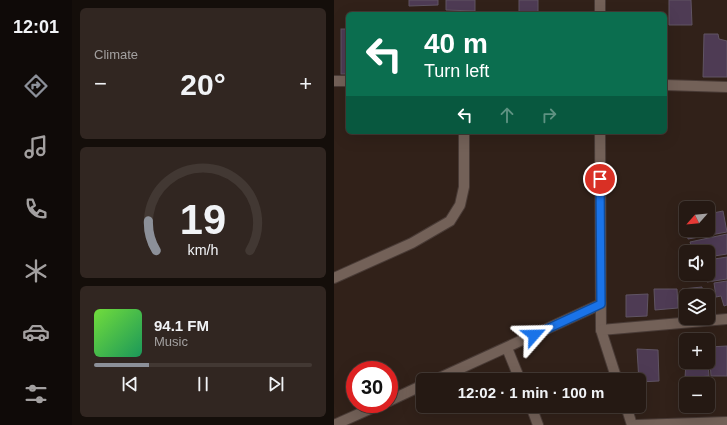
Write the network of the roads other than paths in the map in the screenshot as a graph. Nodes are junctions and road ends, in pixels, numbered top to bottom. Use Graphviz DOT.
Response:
graph roads {
  1 [pos="600,0"];
  2 [pos="600,12"];
  3 [pos="334,81"];
  4 [pos="346,81"];
  5 [pos="667,85"];
  6 [pos="727,87"];
  7 [pos="464,134"];
  8 [pos="600,134"];
  9 [pos="334,278"];
  10 [pos="601,304"];
  11 [pos="727,319"];
  12 [pos="601,330"];
  13 [pos="507,348"];
  14 [pos="451,373"];
  15 [pos="517,373"];
  16 [pos="615,373"];
  17 [pos="416,388"];
  18 [pos="398,397"];
  19 [pos="361,413"];
  20 [pos="533,413"];
  21 [pos="628,413"];
  22 [pos="727,422"];
  23 [pos="334,425"];
  24 [pos="538,425"];
  25 [pos="632,425"];
  26 [pos="636,425"];
  1 -- 2 [label="street"];
  3 -- 4 [label="street"];
  5 -- 6 [label="street"];
  7 -- 9 [label="street"];
  8 -- 10 [label="street"];
  10 -- 12 [label="street"];
  10 -- 13 [label="street"];
  11 -- 12 [label="street"];
  12 -- 16 [label="street"];
  13 -- 14 [label="street"];
  13 -- 15 [label="street"];
  17 -- 18 [label="street"];
  19 -- 23 [label="street"];
  20 -- 24 [label="street"];
  21 -- 25 [label="street"];
  22 -- 26 [label="street"];
}
